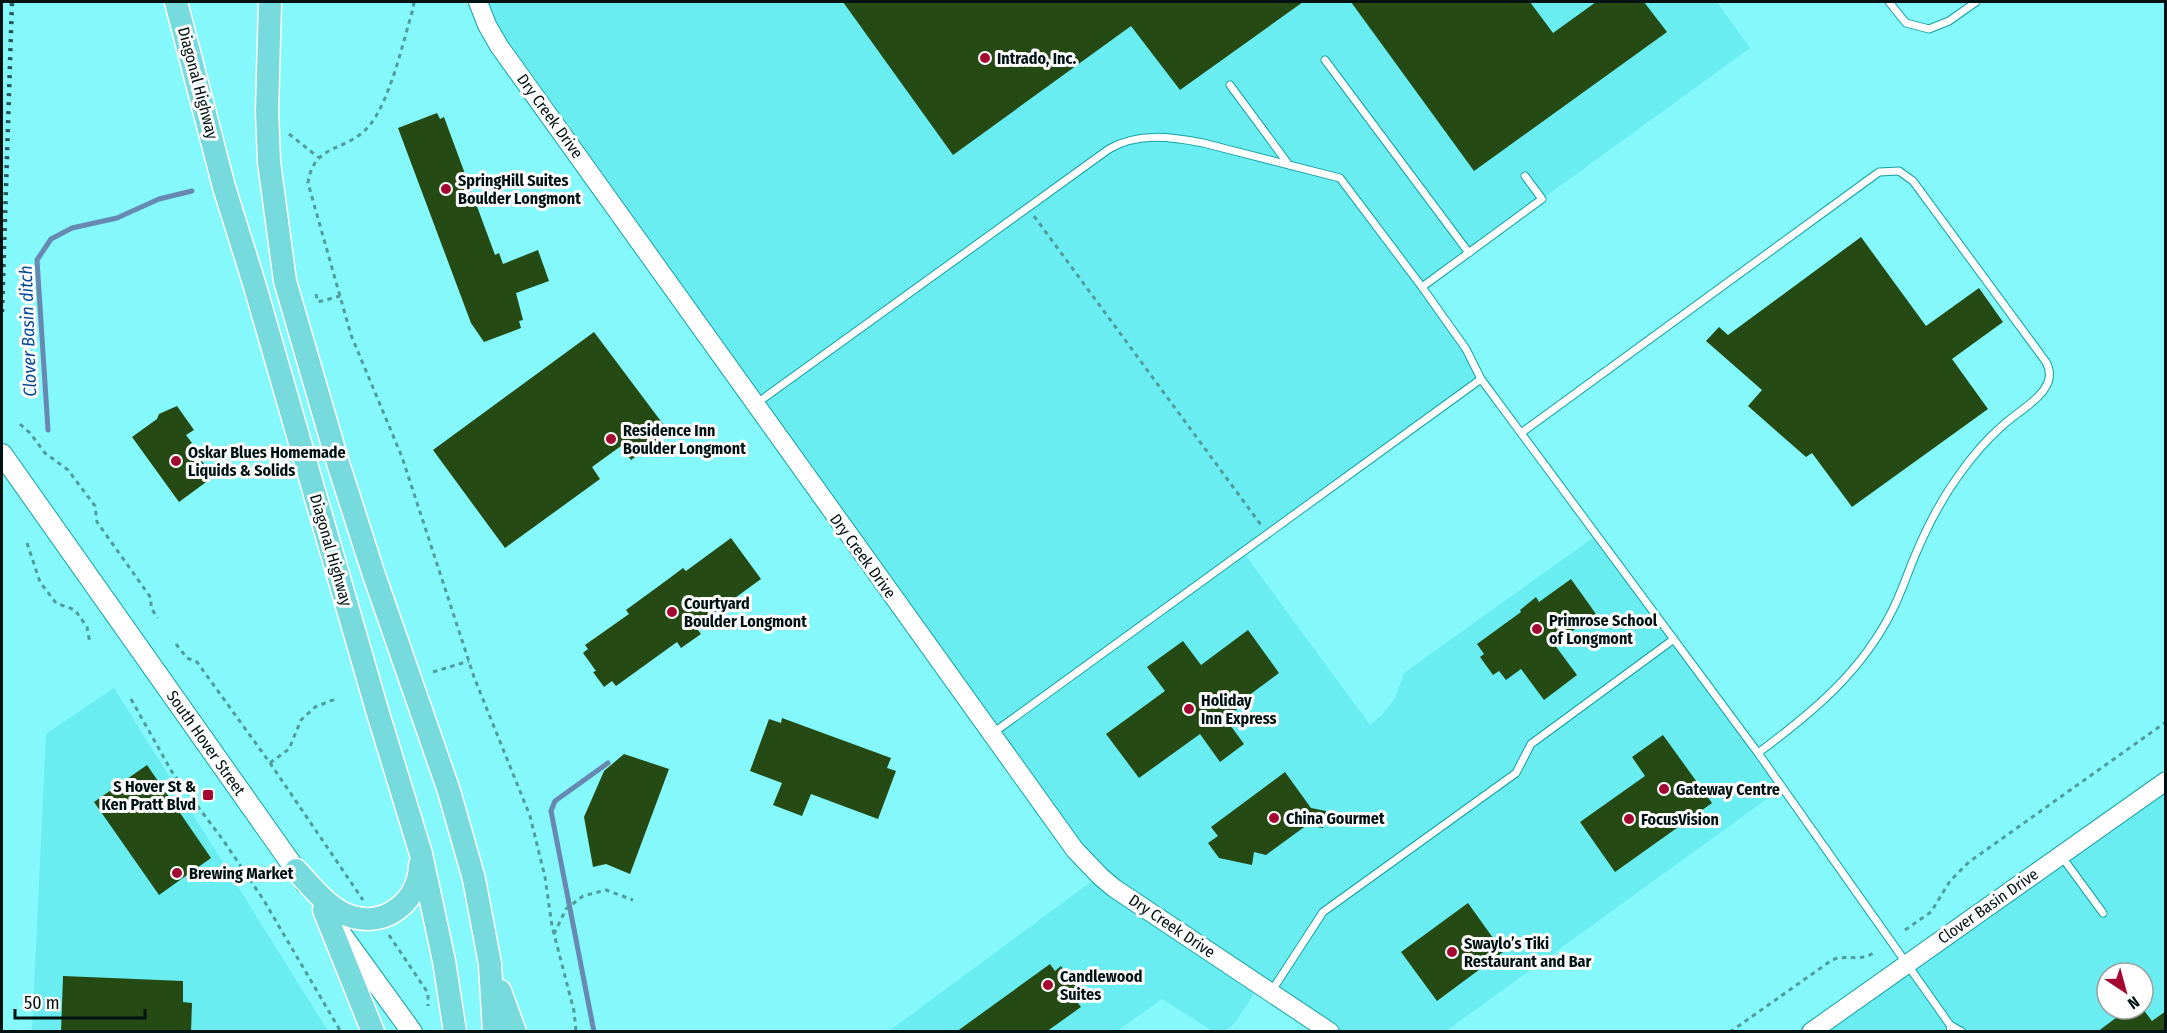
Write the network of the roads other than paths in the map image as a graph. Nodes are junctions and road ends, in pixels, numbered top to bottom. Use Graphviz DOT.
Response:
graph roads {
  1 [pos="176,2"];
  2 [pos="270,2"];
  3 [pos="478,2"];
  4 [pos="1889,2"];
  5 [pos="1976,2"];
  6 [pos="1325,60"];
  7 [pos="1230,85"];
  8 [pos="1289,165"];
  9 [pos="1525,176"];
  10 [pos="1469,253"];
  11 [pos="1422,287"];
  12 [pos="1481,379"];
  13 [pos="755,405"];
  14 [pos="1521,432"];
  15 [pos="2,454"];
  16 [pos="1674,639"];
  17 [pos="991,734"];
  18 [pos="1758,753"];
  19 [pos="2166,781"];
  20 [pos="421,854"];
  21 [pos="2060,855"];
  22 [pos="296,870"];
  23 [pos="324,910"];
  24 [pos="2103,913"];
  25 [pos="1906,963"];
  26 [pos="490,964"];
  27 [pos="1271,992"];
  28 [pos="1951,1028"];
  29 [pos="373,1032"];
  30 [pos="411,1032"];
  31 [pos="455,1032"];
  32 [pos="494,1032"];
  33 [pos="515,1032"];
  34 [pos="1330,1032"];
  35 [pos="1811,1032"];
  36 [pos="1962,1032"];
  1 -- 20 [label="highway, Diagonal Highway"];
  2 -- 26 [label="highway, Diagonal Highway"];
  3 -- 13 [label="street, Dry Creek Drive"];
  4 -- 5 [label="lane"];
  6 -- 10 [label="lane"];
  7 -- 8 [label="lane"];
  8 -- 11 [label="lane"];
  8 -- 13 [label="lane"];
  9 -- 10 [label="lane"];
  10 -- 11 [label="lane"];
  11 -- 12 [label="lane"];
  12 -- 14 [label="lane"];
  12 -- 17 [label="lane"];
  13 -- 17 [label="street, Dry Creek Drive"];
  14 -- 16 [label="lane"];
  14 -- 18 [label="lane"];
  15 -- 22 [label="main road, South Hover Street"];
  16 -- 18 [label="lane"];
  16 -- 27 [label="lane"];
  17 -- 27 [label="street, Dry Creek Drive"];
  18 -- 25 [label="lane"];
  19 -- 21 [label="street, Clover Basin Drive"];
  20 -- 22 [label="highway"];
  20 -- 31 [label="highway, Diagonal Highway"];
  21 -- 24 [label="lane"];
  21 -- 25 [label="street, Clover Basin Drive"];
  22 -- 23 [label="main road, South Hover Street"];
  23 -- 29 [label="highway"];
  23 -- 30 [label="main road, South Hover Street"];
  25 -- 28 [label="lane"];
  25 -- 35 [label="street, Clover Basin Drive"];
  26 -- 32 [label="highway, Diagonal Highway"];
  26 -- 33 [label="highway"];
  27 -- 34 [label="street, Dry Creek Drive"];
  28 -- 36 [label="lane"];
}
